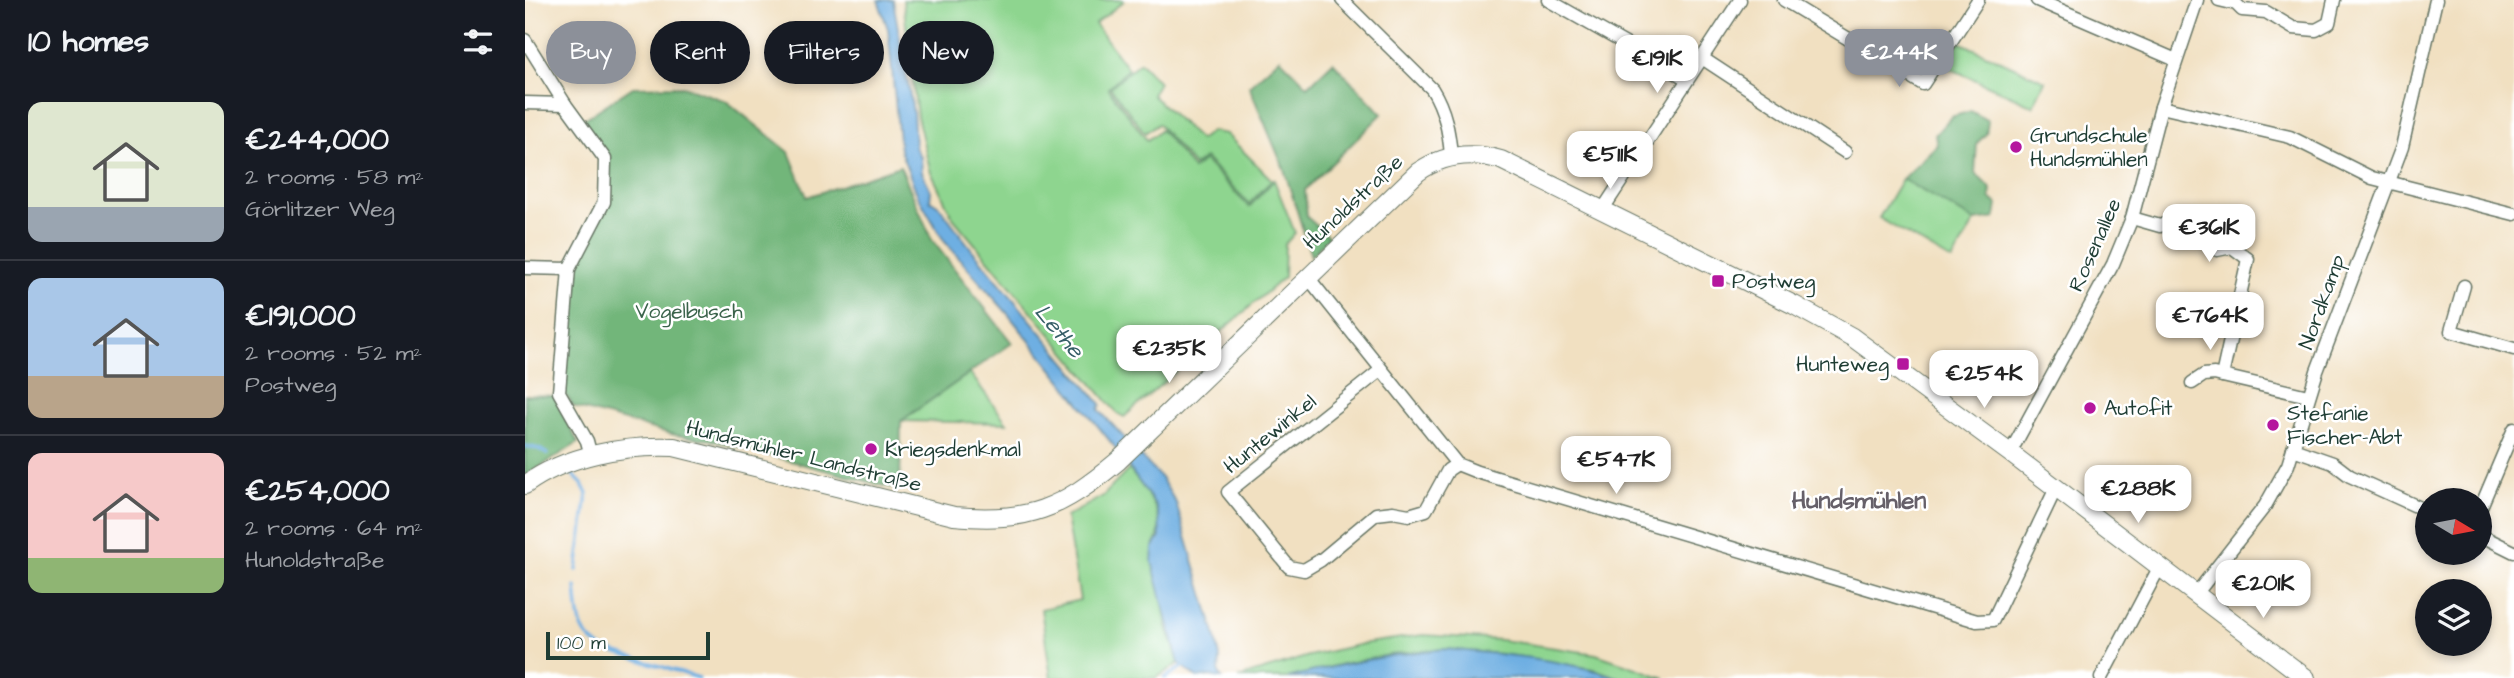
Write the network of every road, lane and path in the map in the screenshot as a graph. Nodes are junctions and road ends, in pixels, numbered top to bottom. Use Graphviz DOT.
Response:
graph roads {
  1 [pos="1342,0"];
  2 [pos="1548,0"];
  3 [pos="1740,0"];
  4 [pos="1784,0"];
  5 [pos="1978,0"];
  6 [pos="2037,0"];
  7 [pos="2197,0"];
  8 [pos="2219,0"];
  9 [pos="2335,0"];
  10 [pos="2436,0"];
  11 [pos="525,40"];
  12 [pos="1702,58"];
  13 [pos="2176,60"];
  14 [pos="1687,79"];
  15 [pos="525,103"];
  16 [pos="565,104"];
  17 [pos="2161,107"];
  18 [pos="1845,152"];
  19 [pos="1451,155"];
  20 [pos="2388,183"];
  21 [pos="1603,209"];
  22 [pos="2514,214"];
  23 [pos="2132,218"];
  24 [pos="525,268"];
  25 [pos="569,268"];
  26 [pos="1307,276"];
  27 [pos="2464,286"];
  28 [pos="2514,349"];
  29 [pos="1381,370"];
  30 [pos="2222,376"];
  31 [pos="2192,383"];
  32 [pos="2308,396"];
  33 [pos="2514,429"];
  34 [pos="1138,442"];
  35 [pos="2294,449"];
  36 [pos="2010,453"];
  37 [pos="591,456"];
  38 [pos="1457,464"];
  39 [pos="525,485"];
  40 [pos="2056,488"];
  41 [pos="2489,488"];
  42 [pos="2415,506"];
  43 [pos="2492,542"];
  44 [pos="2514,552"];
  45 [pos="2160,566"];
  46 [pos="2196,594"];
  47 [pos="2101,678"];
  48 [pos="2306,678"];
  1 -- 19 [label="street"];
  2 -- 14 [label="street"];
  3 -- 12 [label="street"];
  4 -- 5 [label="street"];
  6 -- 13 [label="street"];
  7 -- 13 [label="street, Rosenallee"];
  8 -- 9 [label="street"];
  10 -- 20 [label="street, Nordkamp"];
  11 -- 16 [label="street"];
  12 -- 14 [label="street"];
  12 -- 18 [label="street"];
  13 -- 17 [label="street, Rosenallee"];
  14 -- 21 [label="street"];
  15 -- 16 [label="street"];
  16 -- 25 [label="street"];
  17 -- 20 [label="street"];
  17 -- 23 [label="street, Rosenallee"];
  19 -- 21 [label="street, Hunoldstraße"];
  19 -- 26 [label="street, Hunoldstraße"];
  20 -- 22 [label="street"];
  20 -- 32 [label="street, Nordkamp"];
  21 -- 36 [label="street, Hunoldstraße"];
  23 -- 30 [label="street"];
  23 -- 36 [label="street, Rosenallee"];
  24 -- 25 [label="street"];
  25 -- 37 [label="street"];
  26 -- 29 [label="street"];
  26 -- 34 [label="street, Hunoldstraße"];
  27 -- 28 [label="street"];
  29 -- 38 [label="street"];
  29 -- 38 [label="street, Huntewinkel"];
  30 -- 31 [label="street"];
  30 -- 32 [label="street"];
  32 -- 35 [label="street, Nordkamp"];
  33 -- 41 [label="street"];
  34 -- 37 [label="street, Hundsmühler Landstraße"];
  35 -- 42 [label="street"];
  35 -- 46 [label="street, Nordkamp"];
  36 -- 40 [label="street, Hunoldstraße"];
  37 -- 39 [label="street, Hundsmühler Landstraße"];
  38 -- 40 [label="street"];
  40 -- 45 [label="street, Hunoldstraße"];
  43 -- 44 [label="street"];
  45 -- 46 [label="street, Hunoldstraße"];
  45 -- 47 [label="street"];
  46 -- 48 [label="street, Hunoldstraße"];
}
